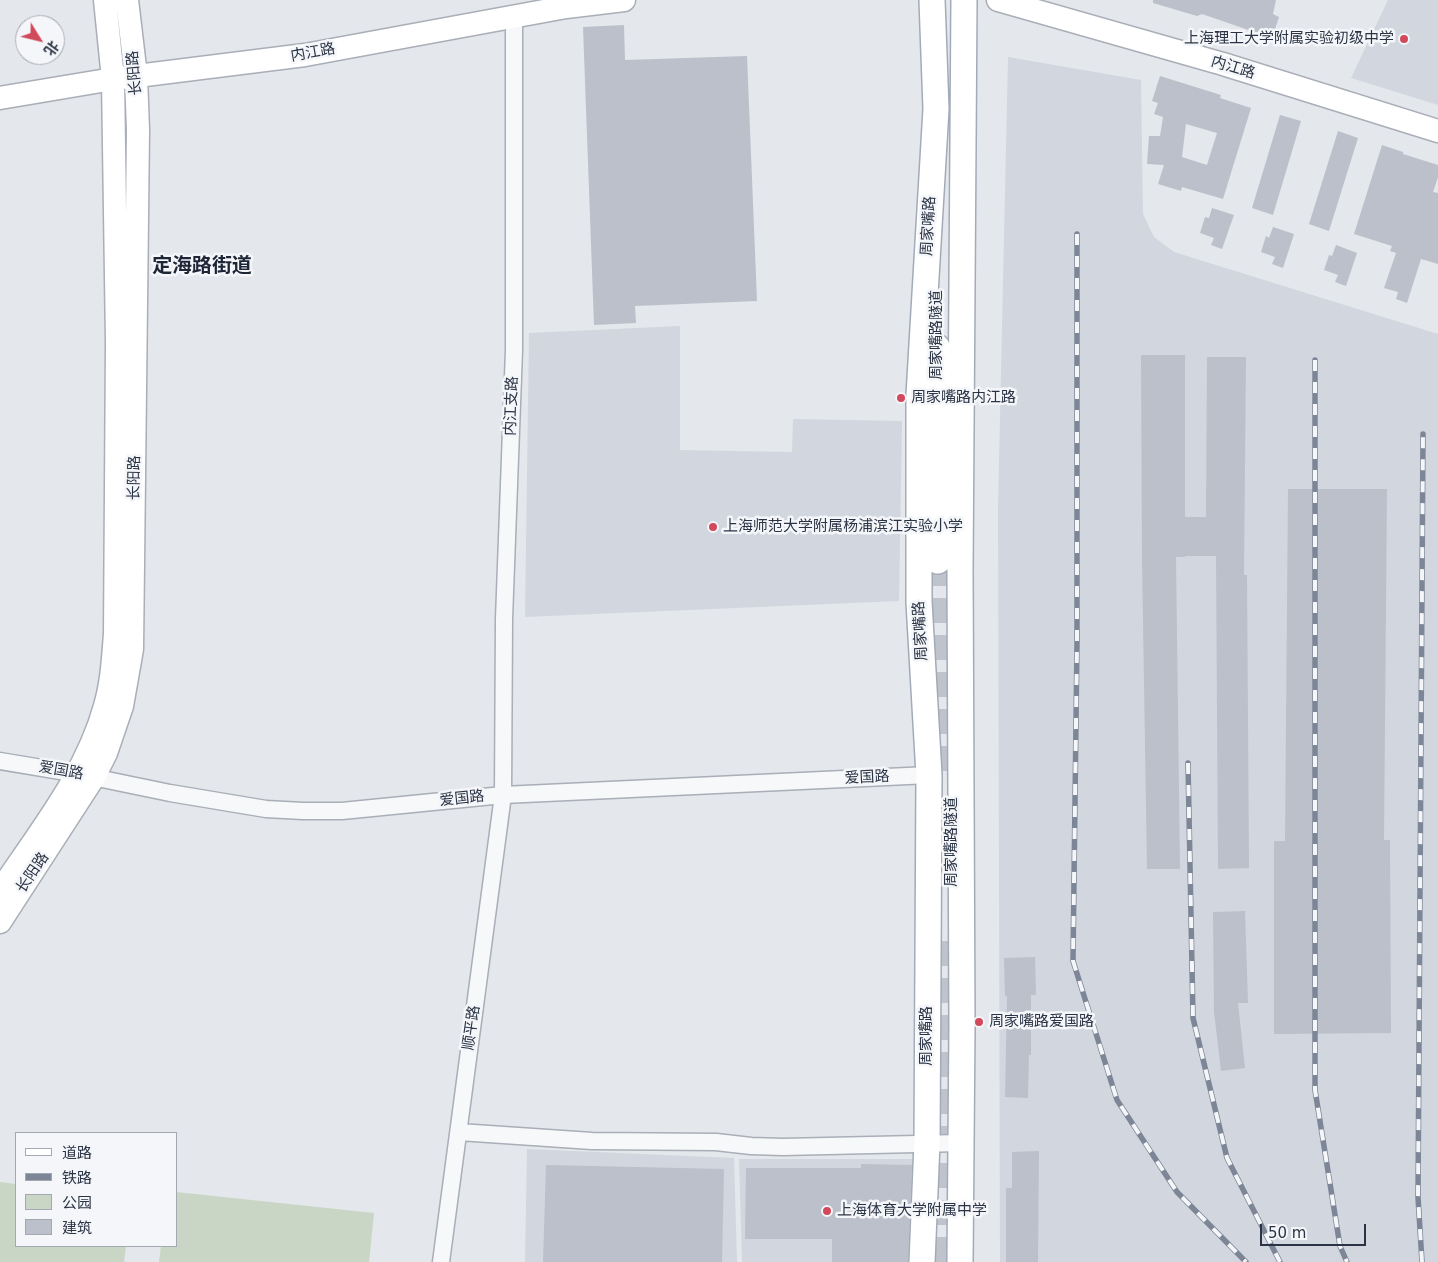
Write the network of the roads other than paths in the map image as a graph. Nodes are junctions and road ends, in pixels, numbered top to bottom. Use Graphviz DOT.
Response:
graph roads {
  1 [pos="106,0"];
  2 [pos="127,0"];
  3 [pos="624,0"];
  4 [pos="932,0"];
  5 [pos="964,0"];
  6 [pos="998,0"];
  7 [pos="514,17"];
  8 [pos="136,76"];
  9 [pos="113,80"];
  10 [pos="0,98"];
  11 [pos="936,109"];
  12 [pos="1438,131"];
  13 [pos="949,565"];
  14 [pos="0,761"];
  15 [pos="929,775"];
  16 [pos="86,776"];
  17 [pos="503,795"];
  18 [pos="0,891"];
  19 [pos="0,922"];
  20 [pos="950,1115"];
  21 [pos="459,1132"];
  22 [pos="927,1143"];
  23 [pos="961,1143"];
  24 [pos="441,1262"];
  25 [pos="922,1262"];
  26 [pos="960,1262"];
  1 -- 9 [label="main road, 长阳路"];
  2 -- 8 [label="main road, 长阳路"];
  3 -- 7 [label="main road, 内江路"];
  4 -- 11 [label="main road, 周家嘴路"];
  5 -- 13 [label="main road, 周家嘴路"];
  6 -- 12 [label="main road, 内江路"];
  7 -- 8 [label="main road, 内江路"];
  7 -- 17 [label="street, 内江支路"];
  8 -- 9 [label="main road, 内江路"];
  8 -- 16 [label="main road, 长阳路"];
  9 -- 10 [label="main road, 内江路"];
  9 -- 16 [label="main road, 长阳路"];
  11 -- 13 [label="main road, 周家嘴路隧道"];
  11 -- 15 [label="main road, 周家嘴路"];
  13 -- 20 [label="main road, 周家嘴路隧道"];
  13 -- 23 [label="main road, 周家嘴路"];
  14 -- 16 [label="street, 爱国路"];
  15 -- 17 [label="street, 爱国路"];
  15 -- 22 [label="main road, 周家嘴路"];
  16 -- 17 [label="street, 爱国路"];
  16 -- 18 [label="main road, 长阳路"];
  16 -- 19 [label="main road, 长阳路"];
  17 -- 21 [label="street, 顺平路"];
  21 -- 22 [label="street"];
  21 -- 24 [label="street, 顺平路"];
  22 -- 23 [label="street"];
  22 -- 25 [label="main road, 周家嘴路"];
  23 -- 26 [label="main road, 周家嘴路"];
}
